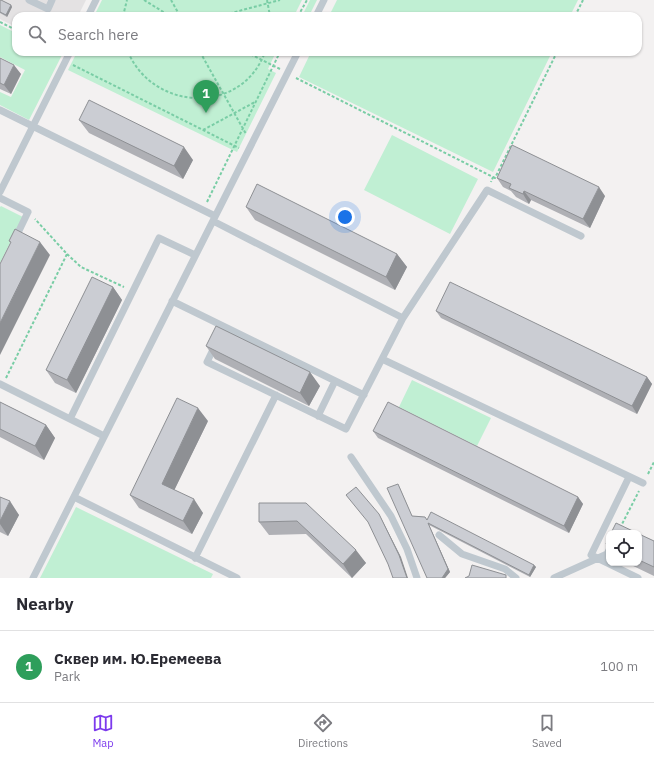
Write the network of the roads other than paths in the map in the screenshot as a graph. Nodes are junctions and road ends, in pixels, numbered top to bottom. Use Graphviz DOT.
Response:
graph roads {
  1 [pos="29,0"];
  2 [pos="52,0"];
  3 [pos="96,0"];
  4 [pos="324,0"];
  5 [pos="90,12"];
  6 [pos="318,12"];
  7 [pos="68,56"];
  8 [pos="296,56"];
  9 [pos="0,110"];
  10 [pos="33,126"];
  11 [pos="0,193"];
  12 [pos="214,218"];
  13 [pos="581,236"];
  14 [pos="11,248"];
  15 [pos="195,255"];
  16 [pos="172,301"];
  17 [pos="403,318"];
  18 [pos="224,327"];
  19 [pos="382,359"];
  20 [pos="335,380"];
  21 [pos="1,385"];
  22 [pos="364,395"];
  23 [pos="276,396"];
  24 [pos="318,416"];
  25 [pos="70,419"];
  26 [pos="104,436"];
  27 [pos="351,457"];
  28 [pos="629,476"];
  29 [pos="643,483"];
  30 [pos="74,498"];
  31 [pos="439,535"];
  32 [pos="606,554"];
  33 [pos="195,558"];
  34 [pos="598,558"];
  35 [pos="235,577"];
  36 [pos="33,578"];
  37 [pos="417,578"];
  38 [pos="516,578"];
  39 [pos="554,578"];
  40 [pos="638,578"];
  1 -- 2 [label="lane"];
  3 -- 5 [label="lane"];
  4 -- 6 [label="lane"];
  7 -- 10 [label="lane"];
  8 -- 12 [label="lane"];
  9 -- 10 [label="lane"];
  10 -- 11 [label="lane"];
  10 -- 12 [label="lane"];
  11 -- 14 [label="lane"];
  12 -- 15 [label="lane"];
  12 -- 17 [label="lane"];
  13 -- 17 [label="lane"];
  15 -- 16 [label="lane"];
  15 -- 25 [label="lane"];
  16 -- 18 [label="lane"];
  16 -- 26 [label="lane"];
  17 -- 19 [label="lane"];
  18 -- 20 [label="lane"];
  18 -- 23 [label="lane"];
  19 -- 22 [label="lane"];
  19 -- 28 [label="lane"];
  20 -- 22 [label="lane"];
  20 -- 24 [label="lane"];
  21 -- 25 [label="lane"];
  22 -- 24 [label="lane"];
  23 -- 24 [label="lane"];
  23 -- 33 [label="lane"];
  25 -- 26 [label="lane"];
  26 -- 30 [label="lane"];
  27 -- 37 [label="lane"];
  28 -- 29 [label="lane"];
  28 -- 34 [label="lane"];
  30 -- 33 [label="lane"];
  30 -- 36 [label="lane"];
  31 -- 38 [label="lane"];
  32 -- 34 [label="lane"];
  33 -- 35 [label="lane"];
  34 -- 39 [label="lane"];
  34 -- 40 [label="lane"];
}
